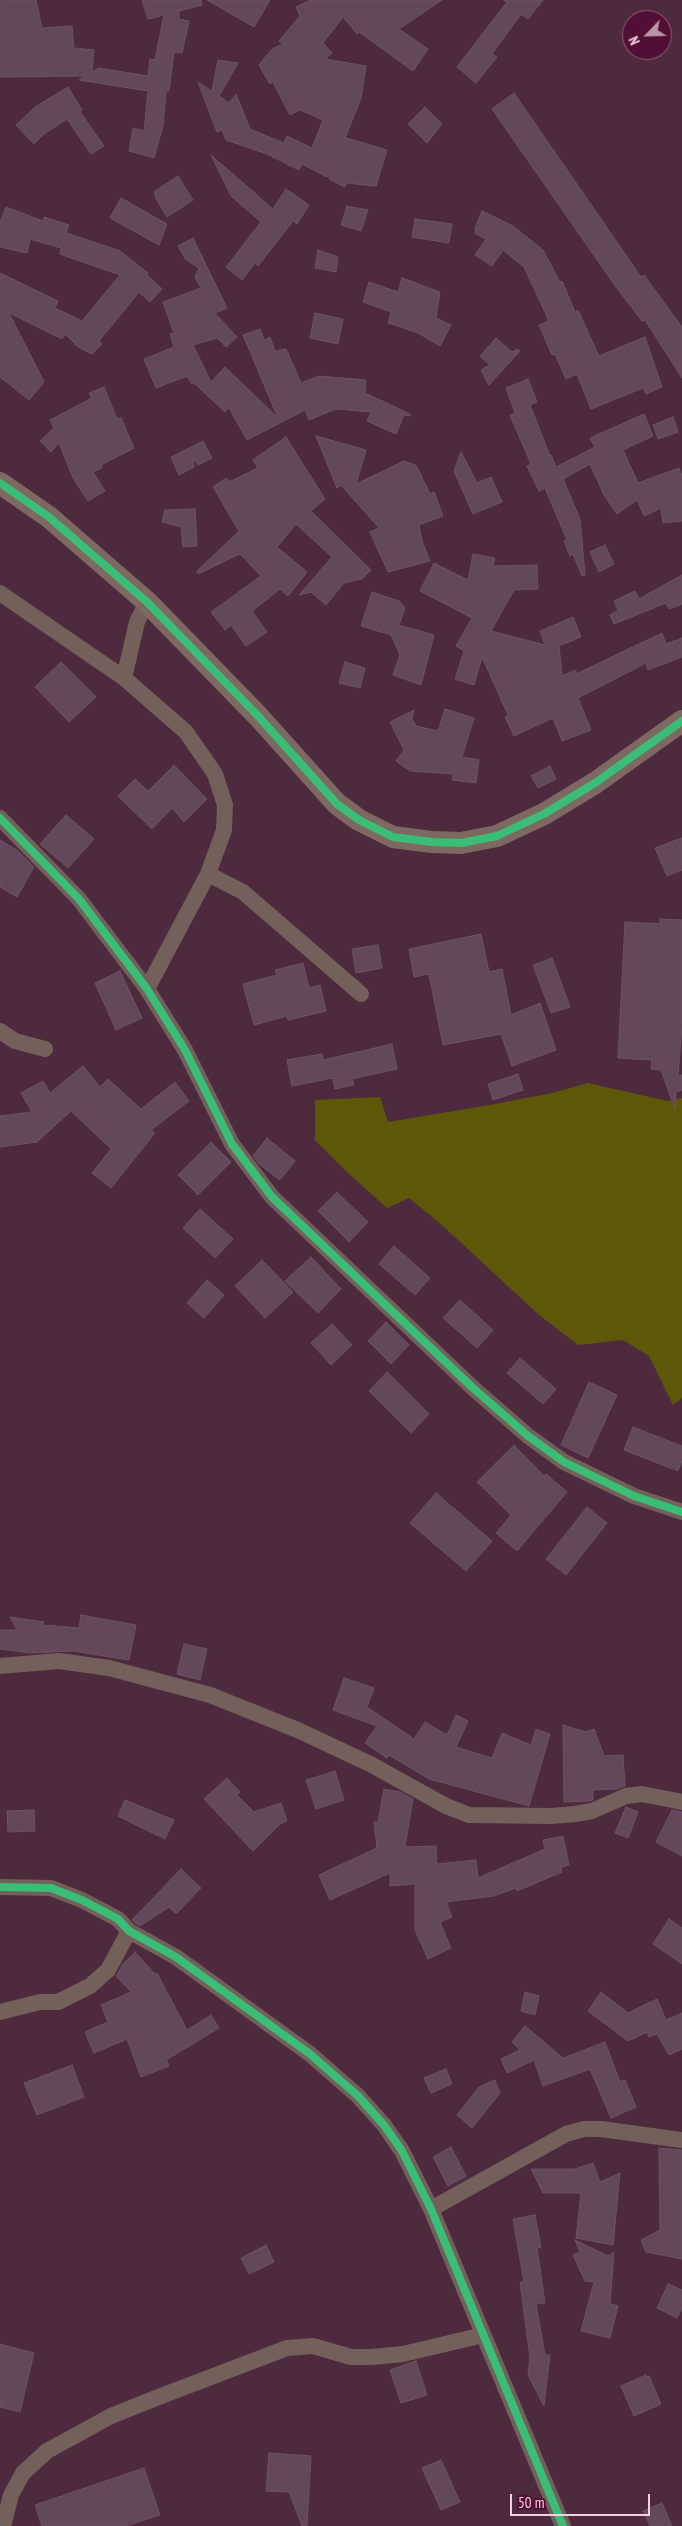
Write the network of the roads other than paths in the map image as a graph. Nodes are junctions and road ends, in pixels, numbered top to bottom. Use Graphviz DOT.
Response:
graph roads {
  1 [pos="0,482"];
  2 [pos="0,594"];
  3 [pos="147,602"];
  4 [pos="124,678"];
  5 [pos="682,721"];
  6 [pos="0,818"];
  7 [pos="208,874"];
  8 [pos="147,989"];
  9 [pos="361,994"];
  10 [pos="0,1031"];
  11 [pos="45,1049"];
  12 [pos="682,1512"];
  13 [pos="0,1666"];
  14 [pos="682,1802"];
  15 [pos="0,1887"];
  16 [pos="128,1931"];
  17 [pos="0,2012"];
  18 [pos="682,2140"];
  19 [pos="431,2209"];
  20 [pos="483,2335"];
  21 [pos="4,2526"];
  22 [pos="563,2526"];
  1 -- 3 [label="street"];
  2 -- 4 [label="street"];
  3 -- 4 [label="street"];
  3 -- 5 [label="street"];
  4 -- 7 [label="street"];
  6 -- 8 [label="street"];
  7 -- 8 [label="street"];
  7 -- 9 [label="street"];
  8 -- 12 [label="street"];
  10 -- 11 [label="street"];
  13 -- 14 [label="street"];
  15 -- 16 [label="street"];
  16 -- 17 [label="street"];
  16 -- 19 [label="street"];
  18 -- 19 [label="street"];
  19 -- 20 [label="street"];
  20 -- 21 [label="street"];
  20 -- 22 [label="street"];
}
